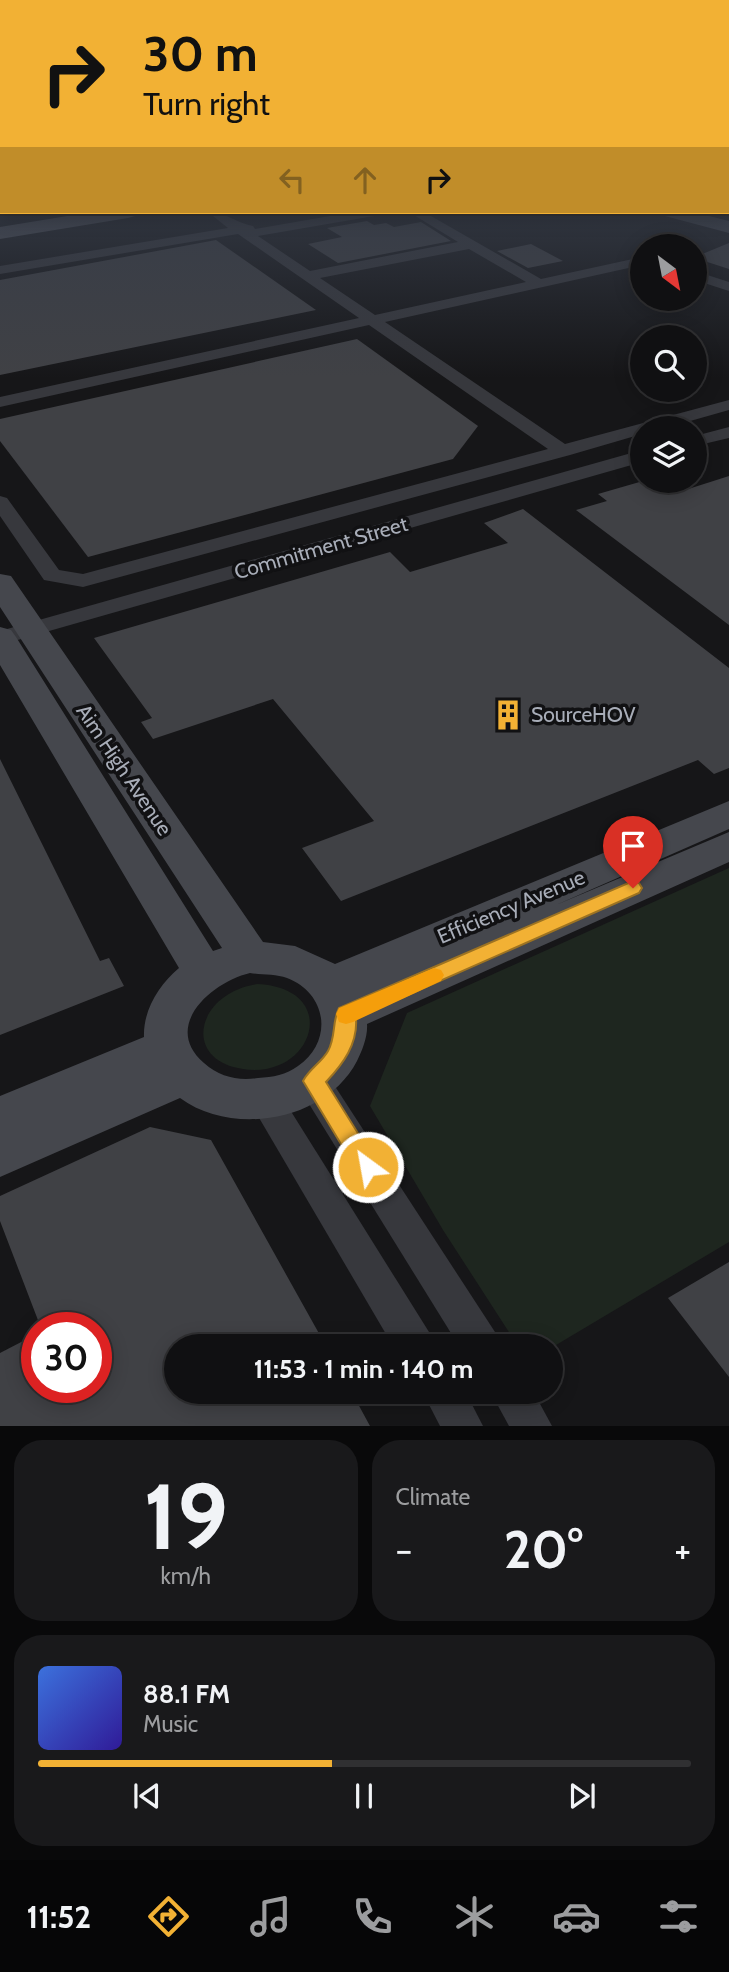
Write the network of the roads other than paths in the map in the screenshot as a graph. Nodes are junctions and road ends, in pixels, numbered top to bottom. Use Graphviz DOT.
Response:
graph roads {
  1 [pos="164,245"];
  2 [pos="271,245"];
  3 [pos="468,245"];
  4 [pos="472,245"];
  5 [pos="630,266"];
  6 [pos="0,270"];
  7 [pos="314,275"];
  8 [pos="707,279"];
  9 [pos="540,284"];
  10 [pos="729,287"];
  11 [pos="379,320"];
  12 [pos="0,402"];
  13 [pos="729,405"];
  14 [pos="729,432"];
  15 [pos="707,438"];
  16 [pos="573,448"];
  17 [pos="630,459"];
  18 [pos="0,502"];
  19 [pos="0,583"];
  20 [pos="8,636"];
  21 [pos="729,814"];
  22 [pos="729,846"];
  23 [pos="250,957"];
  24 [pos="204,972"];
  25 [pos="338,999"];
  26 [pos="175,1061"];
  27 [pos="313,1081"];
  28 [pos="265,1099"];
  29 [pos="0,1118"];
  30 [pos="0,1155"];
  31 [pos="408,1334"];
  32 [pos="473,1334"];
  33 [pos="450,1404"];
  34 [pos="518,1404"];
  35 [pos="463,1426"];
  36 [pos="532,1426"];
  1 -- 6 [label="street"];
  2 -- 7 [label="street"];
  3 -- 7 [label="street"];
  4 -- 9 [label="street"];
  5 -- 9 [label="street"];
  7 -- 11 [label="street"];
  8 -- 10 [label="street"];
  9 -- 11 [label="street"];
  11 -- 12 [label="street"];
  11 -- 16 [label="street"];
  13 -- 16 [label="street"];
  14 -- 15 [label="street"];
  16 -- 18 [label="street"];
  17 -- 20 [label="street, Commitment Street"];
  19 -- 20 [label="street, Aim High Avenue"];
  20 -- 23 [label="street, Aim High Avenue"];
  20 -- 24 [label="street, Aim High Avenue"];
  21 -- 25 [label="street, Efficiency Avenue"];
  22 -- 25 [label="street, Efficiency Avenue"];
  23 -- 24 [label="street"];
  23 -- 25 [label="street"];
  24 -- 26 [label="street"];
  25 -- 27 [label="street"];
  26 -- 28 [label="street"];
  26 -- 29 [label="street"];
  26 -- 30 [label="street"];
  27 -- 28 [label="street"];
  27 -- 32 [label="street"];
  28 -- 31 [label="street"];
  33 -- 35 [label="street"];
  34 -- 36 [label="street"];
}
